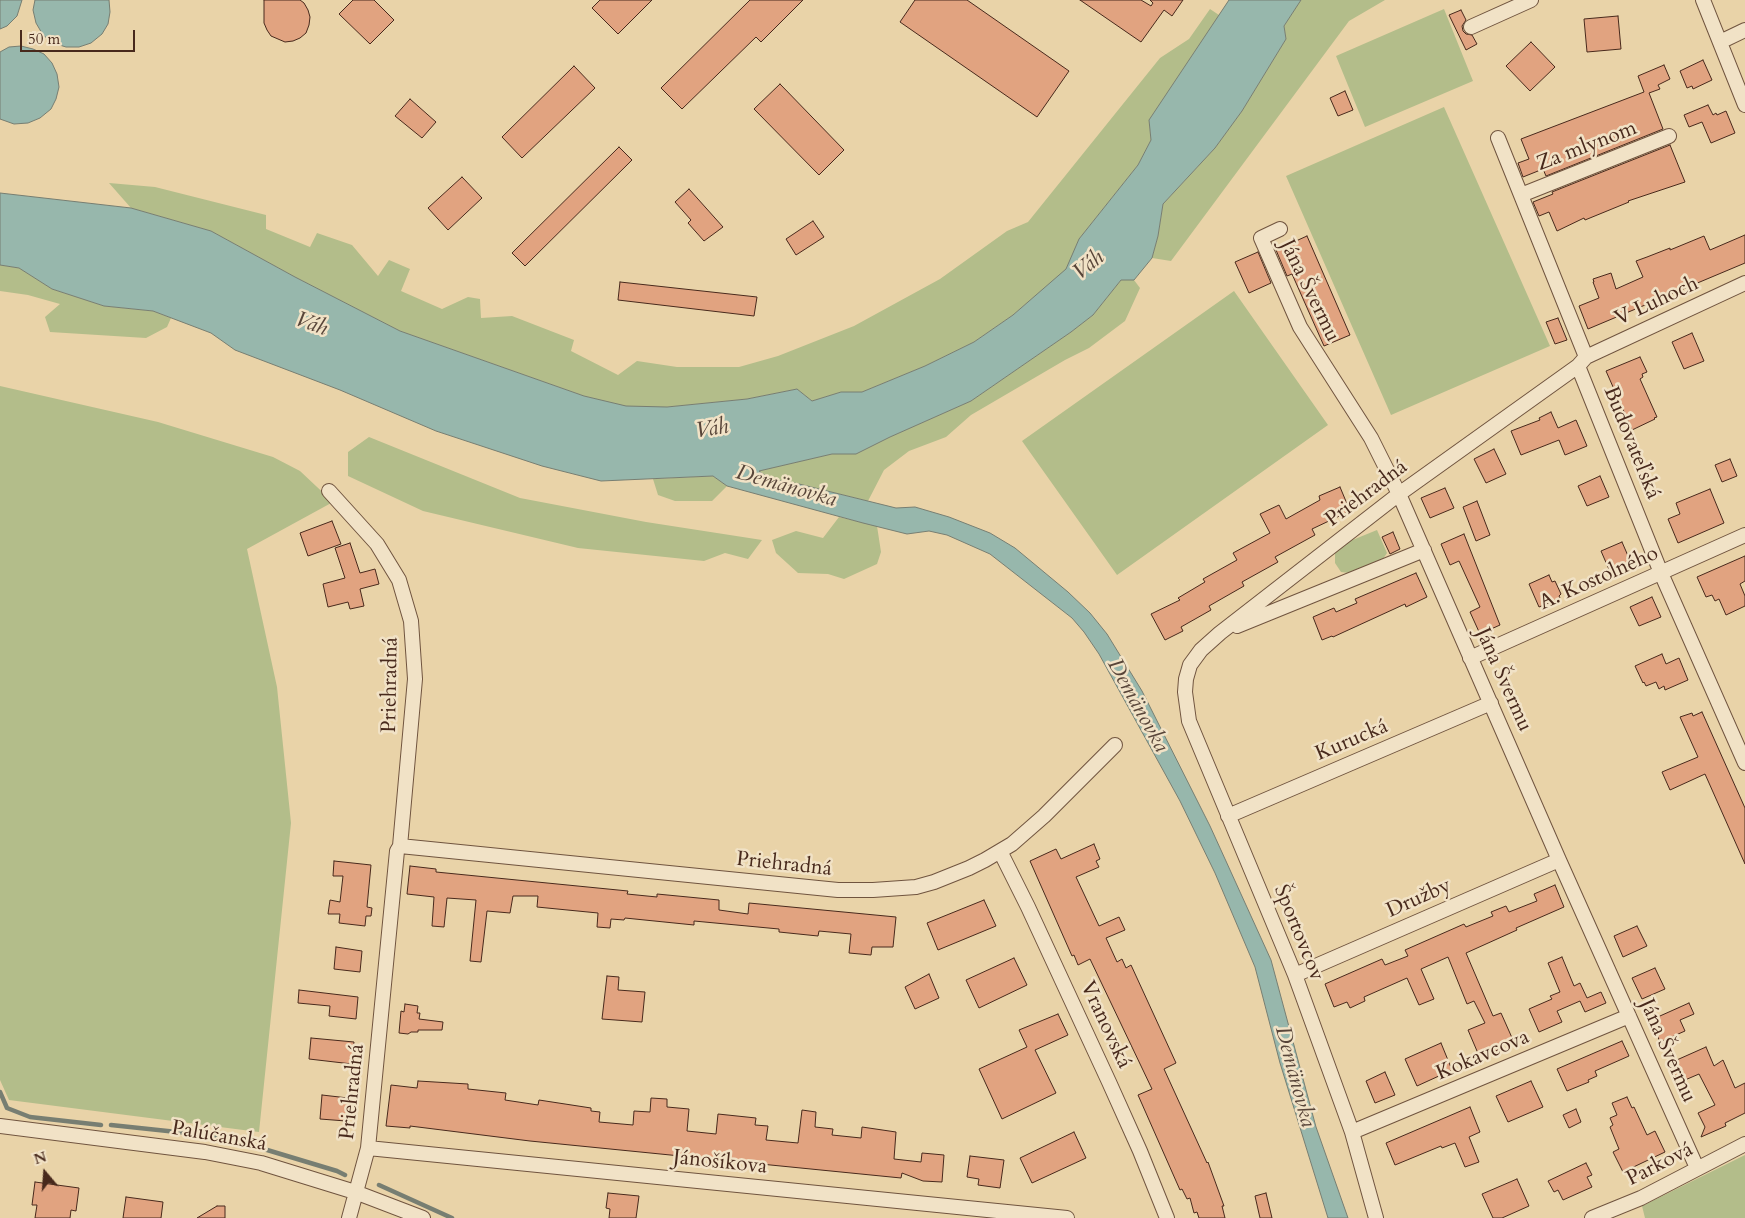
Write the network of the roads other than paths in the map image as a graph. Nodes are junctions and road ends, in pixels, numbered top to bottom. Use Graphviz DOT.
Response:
graph roads {
  1 [pos="1531,0"];
  2 [pos="1703,0"];
  3 [pos="1471,28"];
  4 [pos="1745,30"];
  5 [pos="1720,42"];
  6 [pos="1745,105"];
  7 [pos="1669,136"];
  8 [pos="1498,138"];
  9 [pos="1520,194"];
  10 [pos="1280,229"];
  11 [pos="1745,283"];
  12 [pos="1582,361"];
  13 [pos="329,491"];
  14 [pos="1399,494"];
  15 [pos="1745,536"];
  16 [pos="1424,550"];
  17 [pos="1661,573"];
  18 [pos="1220,633"];
  19 [pos="1470,658"];
  20 [pos="1190,665"];
  21 [pos="1491,703"];
  22 [pos="1116,745"];
  23 [pos="1745,763"];
  24 [pos="1228,816"];
  25 [pos="400,846"];
  26 [pos="1000,851"];
  27 [pos="1559,860"];
  28 [pos="1295,975"];
  29 [pos="1629,1016"];
  30 [pos="0,1126"];
  31 [pos="1352,1132"];
  32 [pos="1745,1144"];
  33 [pos="368,1148"];
  34 [pos="1697,1168"];
  35 [pos="355,1192"];
  36 [pos="1027,1216"];
  37 [pos="349,1218"];
  38 [pos="423,1218"];
  39 [pos="1067,1218"];
  40 [pos="1167,1218"];
  41 [pos="1376,1218"];
  42 [pos="1592,1218"];
  1 -- 3 [label="street"];
  2 -- 5 [label="street"];
  4 -- 5 [label="street"];
  5 -- 6 [label="street"];
  7 -- 9 [label="street, Za mlynom"];
  8 -- 9 [label="street, Budovateľská"];
  9 -- 12 [label="street, Budovateľská"];
  10 -- 14 [label="street, Jána Švermu"];
  11 -- 12 [label="street, V Luhoch"];
  12 -- 14 [label="street, Priehradná"];
  12 -- 17 [label="street, Budovateľská"];
  13 -- 25 [label="street, Priehradná"];
  14 -- 16 [label="street, Jána Švermu"];
  14 -- 18 [label="street, Priehradná"];
  15 -- 17 [label="street, A. Kostolného"];
  16 -- 18 [label="street"];
  16 -- 19 [label="street, Jána Švermu"];
  17 -- 19 [label="street, A. Kostolného"];
  17 -- 23 [label="street, Budovateľská"];
  18 -- 20 [label="street, Priehradná"];
  19 -- 21 [label="street, Jána Švermu"];
  20 -- 24 [label="street, Športovcov"];
  21 -- 24 [label="street, Kurucká"];
  21 -- 27 [label="street, Jána Švermu"];
  22 -- 26 [label="street, Priehradná"];
  24 -- 28 [label="street, Športovcov"];
  25 -- 26 [label="street, Priehradná"];
  25 -- 33 [label="street, Priehradná"];
  26 -- 40 [label="street, Vranovská"];
  27 -- 28 [label="street, Družby"];
  27 -- 29 [label="street, Jána Švermu"];
  28 -- 31 [label="street, Športovcov"];
  29 -- 31 [label="street, Kokavcova"];
  29 -- 34 [label="street, Jána Švermu"];
  30 -- 35 [label="street, Palúčanská"];
  31 -- 41 [label="street, Športovcov"];
  32 -- 34 [label="street, Parková"];
  33 -- 35 [label="street, Priehradná"];
  33 -- 36 [label="street, Jánošíkova"];
  34 -- 42 [label="street, Parková"];
  35 -- 37 [label="street, Priehradná"];
  35 -- 38 [label="street, Palúčanská"];
  36 -- 39 [label="street, Jánošíkova"];
}
